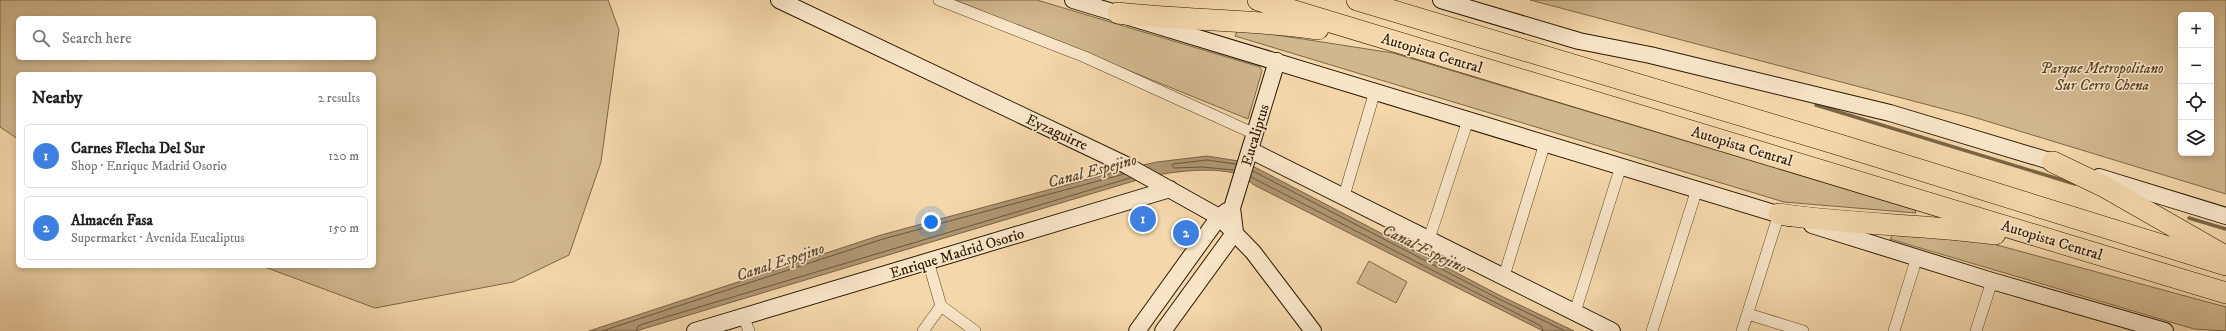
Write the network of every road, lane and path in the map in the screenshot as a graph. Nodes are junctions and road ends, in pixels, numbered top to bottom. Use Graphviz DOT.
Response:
graph roads {
  1 [pos="779,0"];
  2 [pos="939,0"];
  3 [pos="1073,0"];
  4 [pos="1258,0"];
  5 [pos="1357,0"];
  6 [pos="1441,0"];
  7 [pos="1118,12"];
  8 [pos="1388,40"];
  9 [pos="1277,61"];
  10 [pos="1375,91"];
  11 [pos="1468,120"];
  12 [pos="1255,134"];
  13 [pos="1545,143"];
  14 [pos="1248,154"];
  15 [pos="2053,162"];
  16 [pos="1621,166"];
  17 [pos="1164,185"];
  18 [pos="1697,189"];
  19 [pos="1344,196"];
  20 [pos="1232,208"];
  21 [pos="1779,214"];
  22 [pos="2226,216"];
  23 [pos="1219,217"];
  24 [pos="1235,232"];
  25 [pos="1429,239"];
  26 [pos="2060,243"];
  27 [pos="2226,256"];
  28 [pos="1917,257"];
  29 [pos="928,261"];
  30 [pos="2226,265"];
  31 [pos="1504,276"];
  32 [pos="1992,281"];
  33 [pos="2226,293"];
  34 [pos="942,306"];
  35 [pos="1575,312"];
  36 [pos="1748,314"];
  37 [pos="746,324"];
  38 [pos="697,331"];
  39 [pos="923,331"];
  40 [pos="975,331"];
  41 [pos="1137,331"];
  42 [pos="1163,331"];
  43 [pos="1313,331"];
  44 [pos="1612,331"];
  45 [pos="1652,331"];
  46 [pos="1742,331"];
  47 [pos="1803,331"];
  48 [pos="1894,331"];
  49 [pos="1976,331"];
  50 [pos="2165,331"];
  1 -- 17 [label="main road, Eyzaguirre"];
  2 -- 12 [label="street"];
  3 -- 7 [label="main road"];
  4 -- 8 [label="highway, Autopista Central"];
  5 -- 30 [label="highway, Autopista Central"];
  6 -- 15 [label="main road"];
  7 -- 8 [label="highway"];
  7 -- 9 [label="main road"];
  8 -- 26 [label="highway, Autopista Central"];
  9 -- 10 [label="main road"];
  9 -- 12 [label="main road, Eucaliptus"];
  10 -- 11 [label="main road"];
  10 -- 19 [label="street"];
  11 -- 13 [label="main road"];
  11 -- 25 [label="street"];
  12 -- 14 [label="main road, Eucaliptus"];
  13 -- 16 [label="main road"];
  13 -- 31 [label="street"];
  14 -- 19 [label="main road"];
  14 -- 20 [label="main road, Eucaliptus"];
  15 -- 22 [label="main road"];
  15 -- 27 [label="highway"];
  16 -- 18 [label="main road"];
  16 -- 35 [label="street"];
  17 -- 23 [label="main road, Eyzaguirre"];
  17 -- 29 [label="main road, Enrique Madrid Osorio"];
  18 -- 21 [label="main road"];
  18 -- 45 [label="street"];
  19 -- 25 [label="main road"];
  20 -- 23 [label="main road"];
  20 -- 24 [label="main road, Eucaliptus"];
  21 -- 26 [label="highway"];
  21 -- 28 [label="main road"];
  21 -- 36 [label="street"];
  23 -- 24 [label="main road, Eyzaguirre"];
  23 -- 41 [label="main road"];
  24 -- 42 [label="main road"];
  24 -- 43 [label="main road, Eyzaguirre"];
  25 -- 31 [label="main road"];
  26 -- 33 [label="highway, Autopista Central"];
  28 -- 32 [label="main road"];
  28 -- 48 [label="street"];
  29 -- 34 [label="street"];
  29 -- 37 [label="main road, Enrique Madrid Osorio"];
  31 -- 35 [label="main road"];
  32 -- 49 [label="street"];
  32 -- 50 [label="main road"];
  34 -- 39 [label="street"];
  34 -- 40 [label="street"];
  35 -- 44 [label="main road"];
  36 -- 46 [label="street"];
  36 -- 47 [label="street"];
  37 -- 38 [label="main road, Enrique Madrid Osorio"];
}
